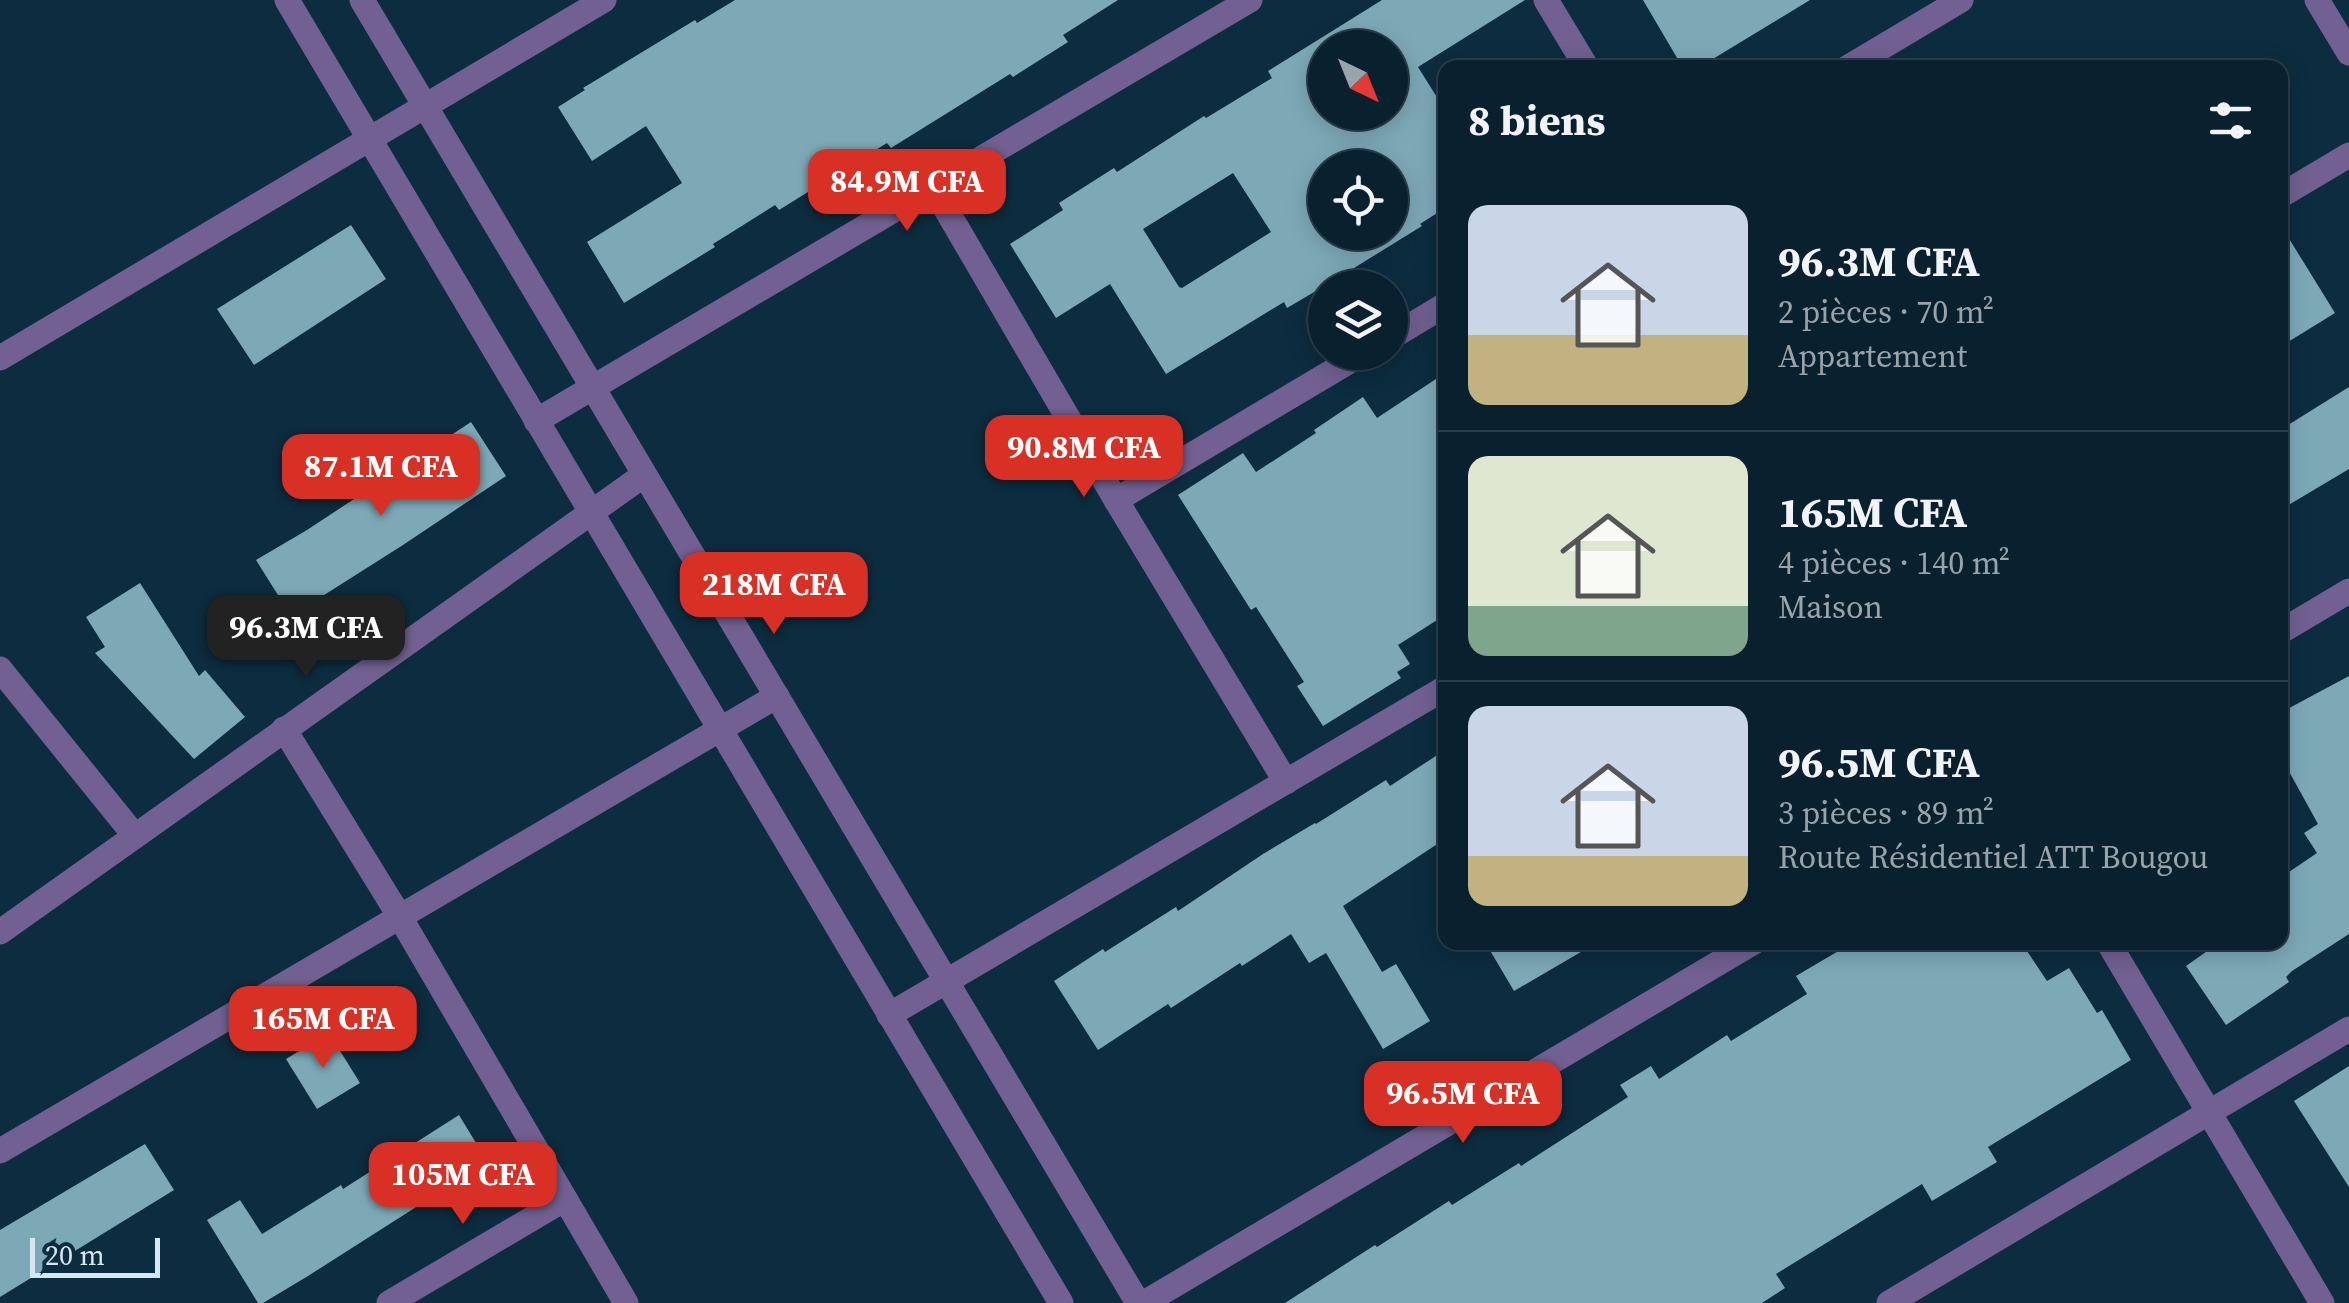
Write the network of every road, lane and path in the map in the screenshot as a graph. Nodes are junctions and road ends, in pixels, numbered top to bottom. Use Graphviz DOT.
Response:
graph roads {
  1 [pos="287,0"];
  2 [pos="362,0"];
  3 [pos="604,0"];
  4 [pos="1250,0"];
  5 [pos="1546,0"];
  6 [pos="1961,0"];
  7 [pos="2318,0"];
  8 [pos="2349,54"];
  9 [pos="1582,60"];
  10 [pos="1860,60"];
  11 [pos="425,106"];
  12 [pos="369,139"];
  13 [pos="2349,156"];
  14 [pos="933,187"];
  15 [pos="2288,191"];
  16 [pos="1438,309"];
  17 [pos="1408,327"];
  18 [pos="0,358"];
  19 [pos="1335,370"];
  20 [pos="593,387"];
  21 [pos="536,421"];
  22 [pos="644,475"];
  23 [pos="1116,500"];
  24 [pos="590,512"];
  25 [pos="2349,591"];
  26 [pos="2288,627"];
  27 [pos="0,669"];
  28 [pos="1438,692"];
  29 [pos="777,696"];
  30 [pos="284,730"];
  31 [pos="719,730"];
  32 [pos="1286,782"];
  33 [pos="135,836"];
  34 [pos="400,917"];
  35 [pos="0,932"];
  36 [pos="1740,950"];
  37 [pos="2113,950"];
  38 [pos="946,982"];
  39 [pos="890,1015"];
  40 [pos="2349,1028"];
  41 [pos="2209,1112"];
  42 [pos="0,1152"];
  43 [pos="565,1199"];
  44 [pos="389,1303"];
  45 [pos="626,1303"];
  46 [pos="1060,1303"];
  47 [pos="1141,1303"];
  48 [pos="1889,1303"];
  49 [pos="2322,1303"];
  1 -- 12 [label="street"];
  2 -- 11 [label="street"];
  3 -- 11 [label="street"];
  4 -- 14 [label="street"];
  5 -- 9 [label="street"];
  6 -- 10 [label="street"];
  7 -- 8 [label="street"];
  11 -- 12 [label="street"];
  11 -- 20 [label="street"];
  12 -- 18 [label="street"];
  12 -- 21 [label="street"];
  13 -- 15 [label="street"];
  14 -- 20 [label="street"];
  14 -- 23 [label="street"];
  16 -- 17 [label="street"];
  19 -- 23 [label="street"];
  20 -- 21 [label="street"];
  20 -- 22 [label="street"];
  21 -- 24 [label="street"];
  22 -- 24 [label="street"];
  22 -- 29 [label="street"];
  23 -- 32 [label="street"];
  24 -- 30 [label="street"];
  24 -- 31 [label="street"];
  25 -- 26 [label="street"];
  27 -- 33 [label="street"];
  28 -- 32 [label="street"];
  29 -- 31 [label="street"];
  29 -- 38 [label="street"];
  30 -- 33 [label="street"];
  30 -- 34 [label="street"];
  31 -- 34 [label="street"];
  31 -- 39 [label="street"];
  32 -- 38 [label="street"];
  33 -- 35 [label="street"];
  34 -- 42 [label="street"];
  34 -- 43 [label="street"];
  36 -- 47 [label="street"];
  37 -- 41 [label="street"];
  38 -- 39 [label="street"];
  38 -- 47 [label="street"];
  39 -- 46 [label="street"];
  40 -- 41 [label="street"];
  41 -- 48 [label="street"];
  41 -- 49 [label="street"];
  43 -- 44 [label="street"];
  43 -- 45 [label="street"];
}
